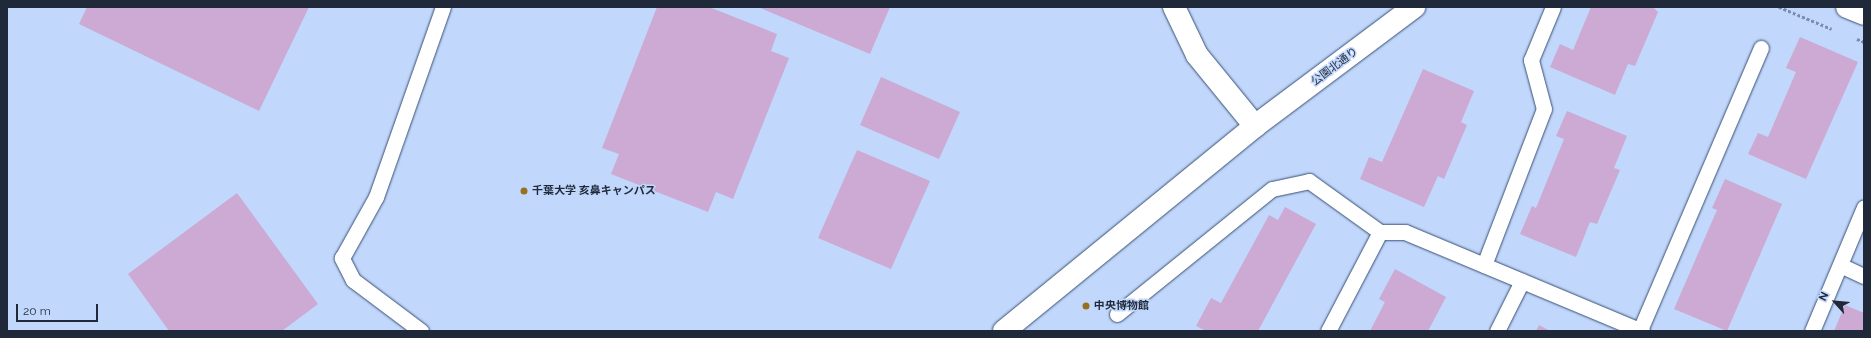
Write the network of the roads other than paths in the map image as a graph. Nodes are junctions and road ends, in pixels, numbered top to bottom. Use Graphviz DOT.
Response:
graph roads {
  1 [pos="443,7"];
  2 [pos="1174,7"];
  3 [pos="1414,7"];
  4 [pos="1553,7"];
  5 [pos="1847,7"];
  6 [pos="1864,14"];
  7 [pos="1761,48"];
  8 [pos="1256,126"];
  9 [pos="1864,207"];
  10 [pos="1380,232"];
  11 [pos="1484,265"];
  12 [pos="1840,265"];
  13 [pos="1864,276"];
  14 [pos="1522,281"];
  15 [pos="1117,314"];
  16 [pos="1641,330"];
  17 [pos="421,331"];
  18 [pos="1004,331"];
  19 [pos="1328,331"];
  20 [pos="1497,331"];
  21 [pos="1812,331"];
  1 -- 17 [label="lane"];
  2 -- 8 [label="street"];
  3 -- 8 [label="street, 公園北通り"];
  4 -- 11 [label="lane"];
  5 -- 6 [label="street"];
  7 -- 16 [label="lane"];
  8 -- 18 [label="street, 公園北通り"];
  9 -- 12 [label="lane"];
  10 -- 11 [label="lane"];
  10 -- 15 [label="lane"];
  10 -- 19 [label="lane"];
  11 -- 14 [label="lane"];
  12 -- 13 [label="lane"];
  12 -- 21 [label="lane"];
  14 -- 16 [label="lane"];
  14 -- 20 [label="lane"];
}
